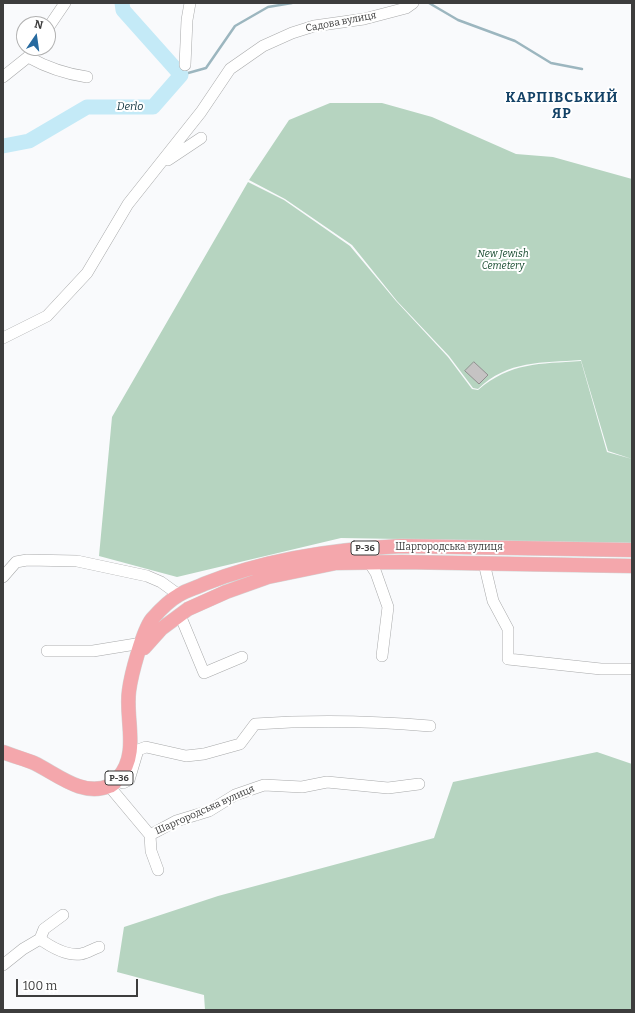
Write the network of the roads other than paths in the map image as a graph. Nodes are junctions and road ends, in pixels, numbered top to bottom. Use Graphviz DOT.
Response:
graph roads {
  1 [pos="65,3"];
  2 [pos="190,3"];
  3 [pos="413,3"];
  4 [pos="56,16"];
  5 [pos="28,56"];
  6 [pos="34,56"];
  7 [pos="185,65"];
  8 [pos="3,77"];
  9 [pos="87,77"];
  10 [pos="201,138"];
  11 [pos="155,170"];
  12 [pos="3,338"];
  13 [pos="632,550"];
  14 [pos="369,562"];
  15 [pos="484,563"];
  16 [pos="632,566"];
  17 [pos="3,577"];
  18 [pos="179,595"];
  19 [pos="180,615"];
  20 [pos="140,648"];
  21 [pos="47,651"];
  22 [pos="382,656"];
  23 [pos="242,657"];
  24 [pos="632,669"];
  25 [pos="430,726"];
  26 [pos="3,752"];
  27 [pos="114,782"];
  28 [pos="419,784"];
  29 [pos="150,835"];
  30 [pos="158,870"];
  31 [pos="63,915"];
  32 [pos="40,939"];
  33 [pos="99,947"];
  34 [pos="3,965"];
  1 -- 4 [label="street"];
  2 -- 7 [label="street"];
  3 -- 11 [label="street, Садова вулиця"];
  5 -- 8 [label="street"];
  6 -- 9 [label="street"];
  10 -- 11 [label="street"];
  11 -- 12 [label="street"];
  13 -- 18 [label="main road, Шаргородська вулиця / Р-36"];
  14 -- 15 [label="main road, Шаргородська вулиця / Р-36"];
  14 -- 19 [label="main road, Шаргородська вулиця / Р-36"];
  14 -- 22 [label="street"];
  15 -- 16 [label="main road, Шаргородська вулиця / Р-36"];
  15 -- 24 [label="street"];
  17 -- 18 [label="street"];
  18 -- 20 [label="main road, Шаргородська вулиця / Р-36"];
  19 -- 20 [label="main road, Шаргородська вулиця / Р-36"];
  19 -- 23 [label="street"];
  20 -- 21 [label="street"];
  20 -- 27 [label="main road, Шаргородська вулиця / Р-36"];
  25 -- 27 [label="street"];
  26 -- 27 [label="main road, Р-36"];
  27 -- 29 [label="street, Шаргородська вулиця"];
  28 -- 29 [label="street, Шаргородська вулиця"];
  29 -- 30 [label="street"];
  31 -- 32 [label="street"];
  32 -- 33 [label="street"];
  32 -- 34 [label="street"];
}
